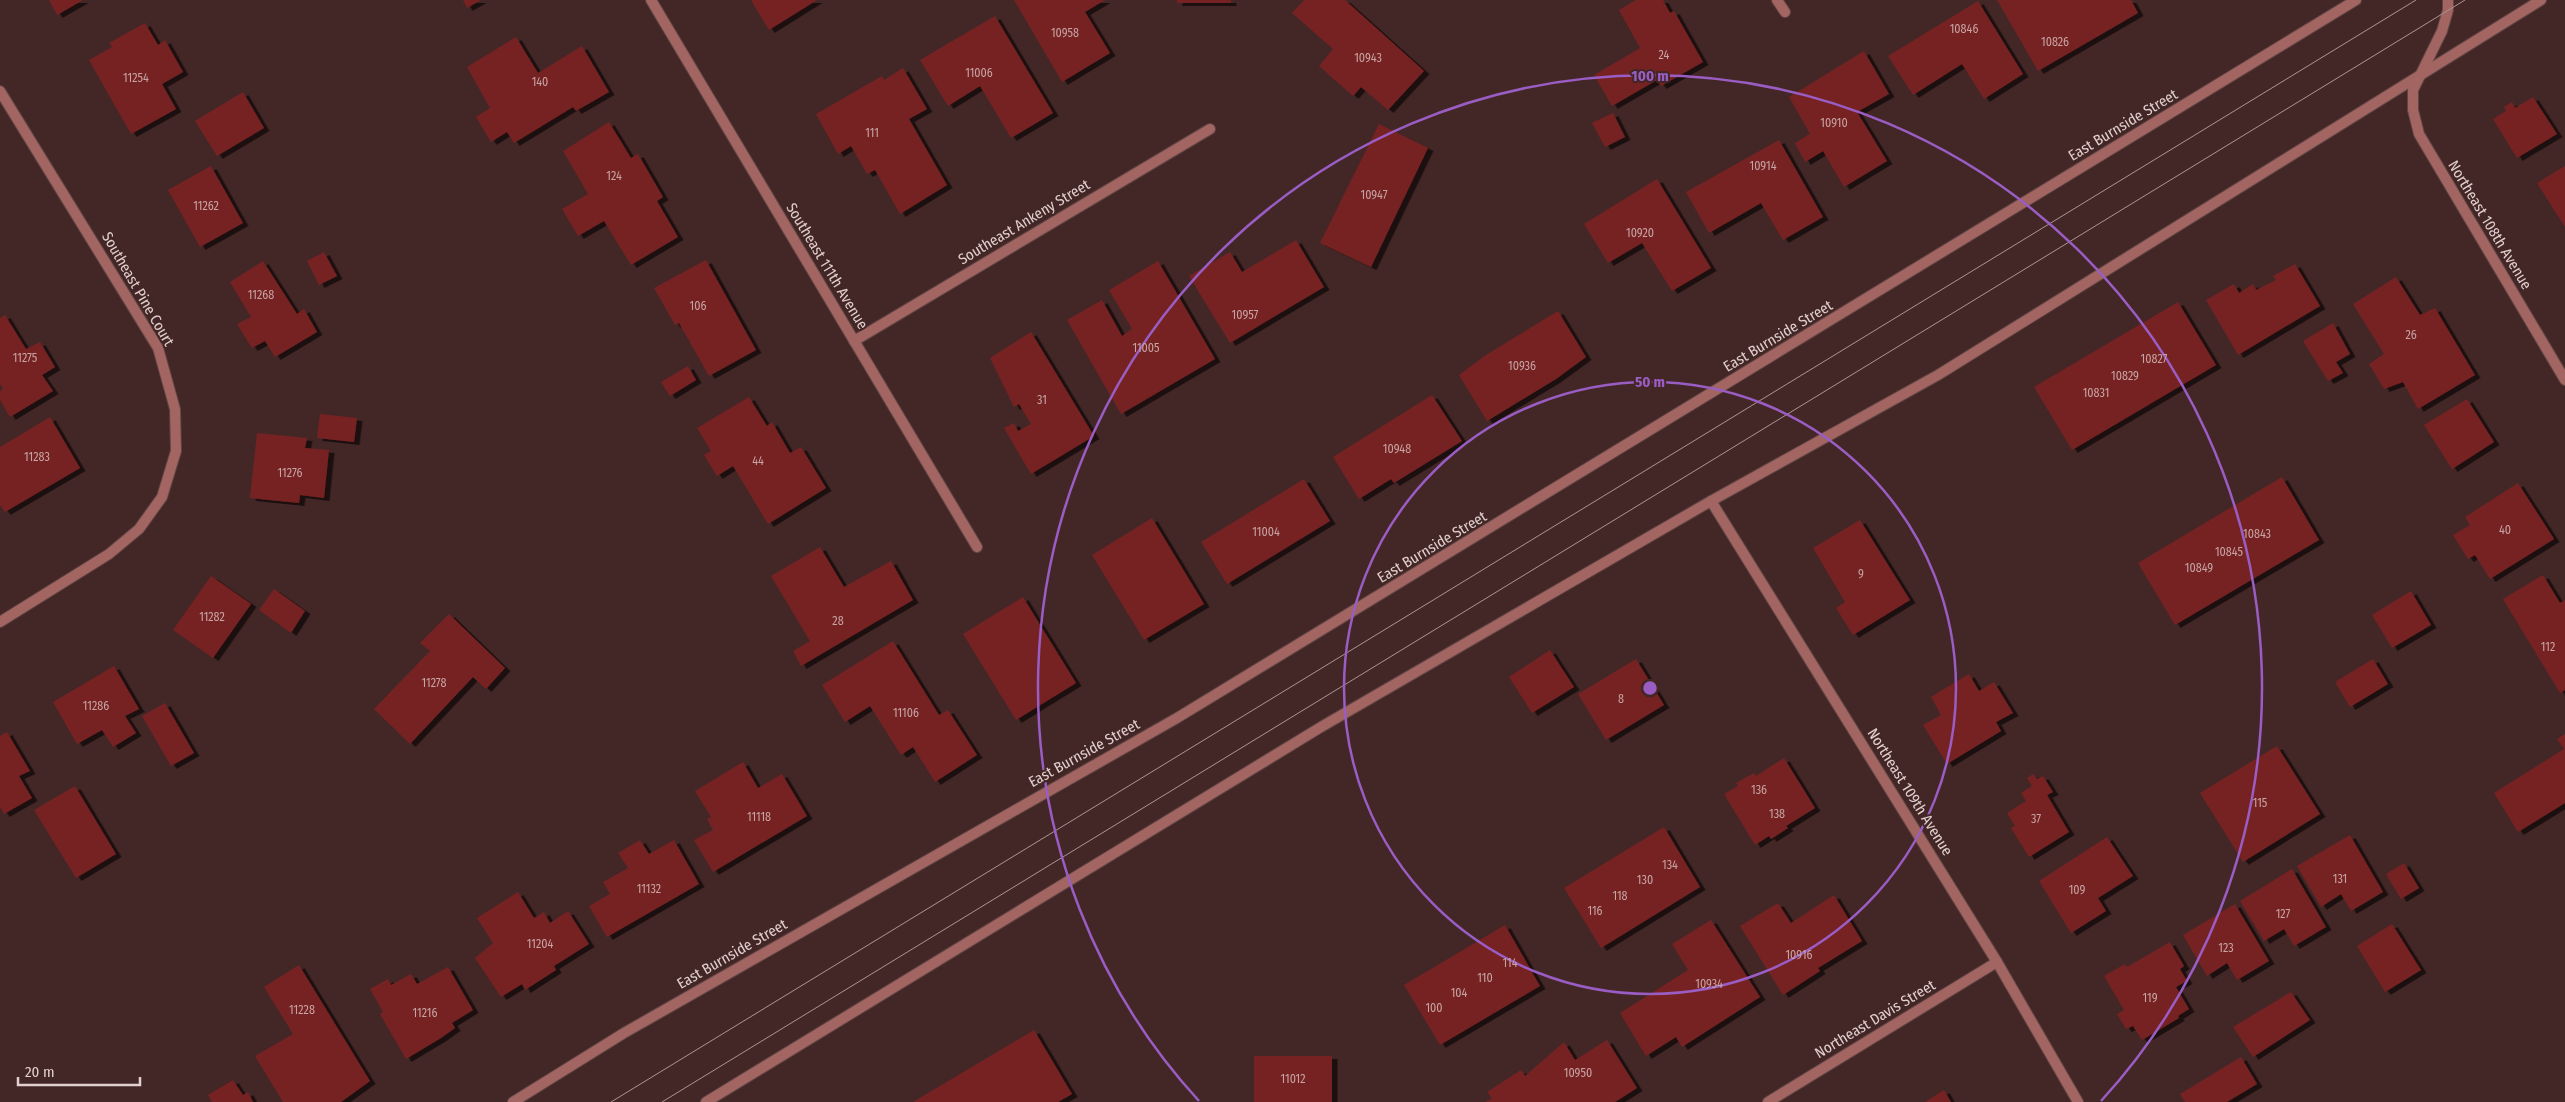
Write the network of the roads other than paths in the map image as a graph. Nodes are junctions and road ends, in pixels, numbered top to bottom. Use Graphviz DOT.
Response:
graph roads {
  1 [pos="651,0"];
  2 [pos="1778,0"];
  3 [pos="2356,0"];
  4 [pos="2448,0"];
  5 [pos="2541,0"];
  6 [pos="1784,12"];
  7 [pos="2418,79"];
  8 [pos="0,91"];
  9 [pos="1210,129"];
  10 [pos="854,341"];
  11 [pos="2565,380"];
  12 [pos="1711,501"];
  13 [pos="977,547"];
  14 [pos="0,622"];
  15 [pos="1997,962"];
  16 [pos="513,1102"];
  17 [pos="706,1102"];
  18 [pos="1768,1102"];
  19 [pos="2078,1102"];
  1 -- 10 [label="street, Southeast 111th Avenue"];
  2 -- 6 [label="street"];
  3 -- 16 [label="street, East Burnside Street"];
  4 -- 7 [label="street, Northeast 108th Avenue"];
  5 -- 7 [label="street"];
  7 -- 11 [label="street, Northeast 108th Avenue"];
  7 -- 12 [label="street"];
  8 -- 14 [label="street, Southeast Pine Court"];
  9 -- 10 [label="street, Southeast Ankeny Street"];
  10 -- 13 [label="street, Southeast 111th Avenue"];
  12 -- 15 [label="street, Northeast 109th Avenue"];
  12 -- 17 [label="street"];
  15 -- 18 [label="street, Northeast Davis Street"];
  15 -- 19 [label="street, Northeast 109th Avenue"];
}
